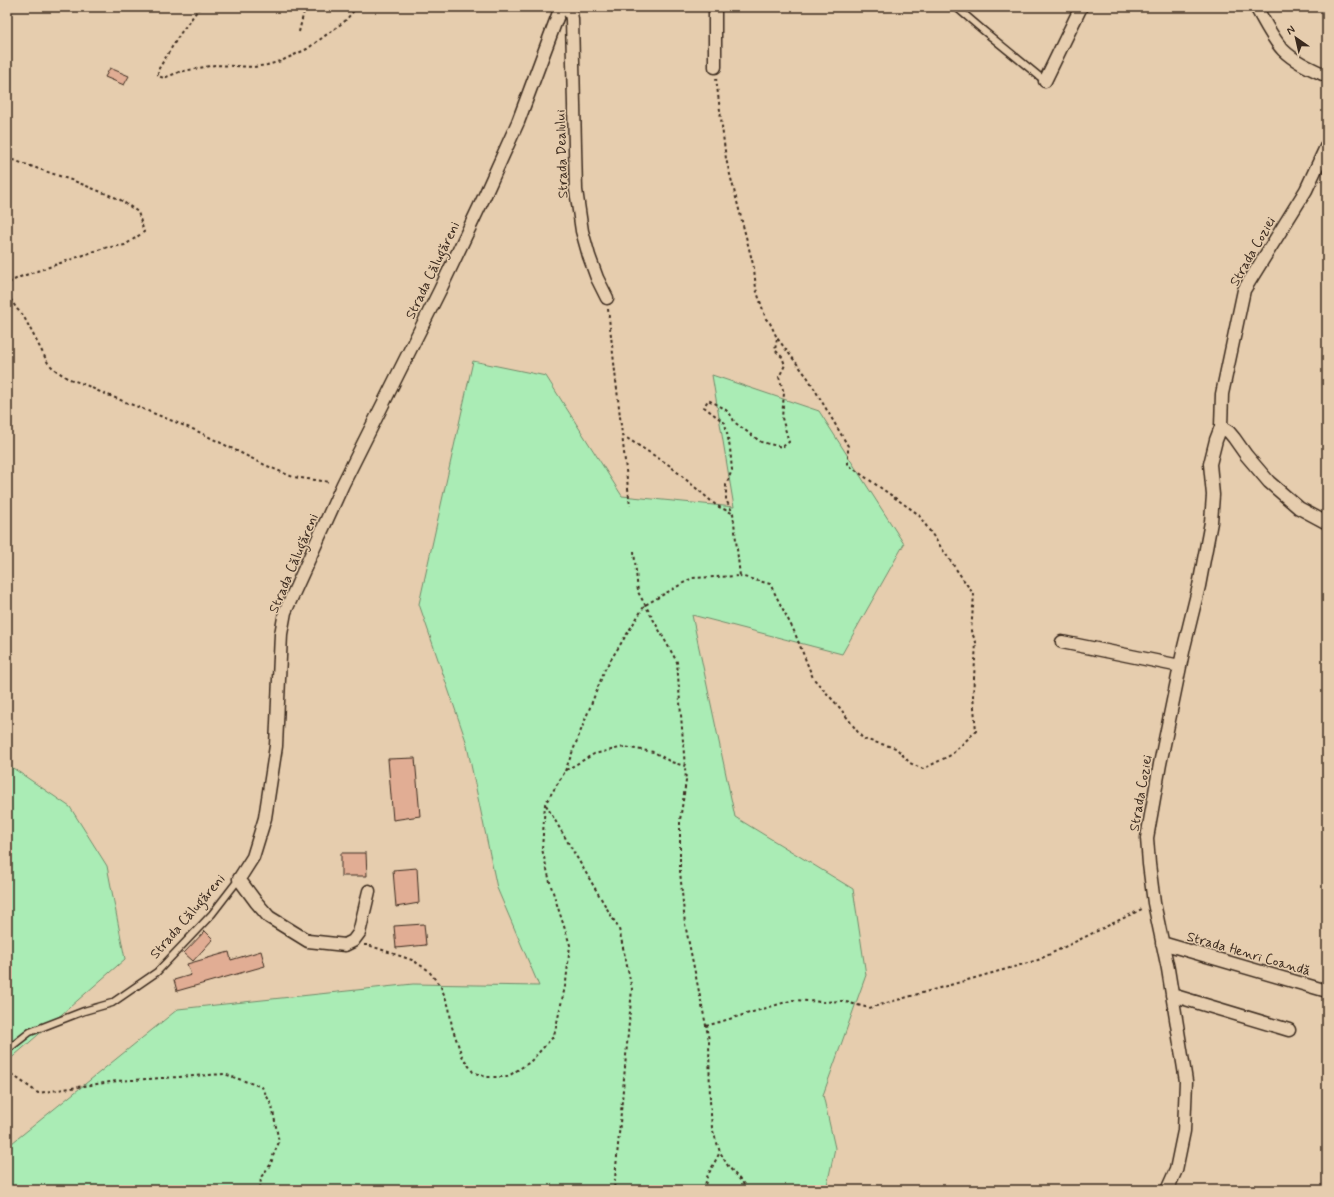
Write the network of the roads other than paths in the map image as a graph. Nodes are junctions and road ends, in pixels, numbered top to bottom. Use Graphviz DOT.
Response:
graph roads {
  1 [pos="561,7"];
  2 [pos="565,7"];
  3 [pos="715,7"];
  4 [pos="956,7"];
  5 [pos="1081,7"];
  6 [pos="1256,7"];
  7 [pos="715,67"];
  8 [pos="1327,76"];
  9 [pos="1045,81"];
  10 [pos="1327,145"];
  11 [pos="607,298"];
  12 [pos="1221,427"];
  13 [pos="1327,523"];
  14 [pos="1062,642"];
  15 [pos="1180,666"];
  16 [pos="239,879"];
  17 [pos="369,891"];
  18 [pos="1162,943"];
  19 [pos="1327,991"];
  20 [pos="1172,995"];
  21 [pos="1289,1030"];
  22 [pos="7,1050"];
  23 [pos="1168,1190"];
  1 -- 16 [label="street, Strada Călugăreni"];
  2 -- 11 [label="street, Strada Dealului"];
  3 -- 7 [label="street"];
  4 -- 9 [label="lane"];
  5 -- 9 [label="street"];
  6 -- 8 [label="street"];
  10 -- 12 [label="street, Strada Coziei"];
  12 -- 13 [label="street"];
  12 -- 15 [label="street, Strada Coziei"];
  14 -- 15 [label="street"];
  15 -- 18 [label="street, Strada Coziei"];
  16 -- 17 [label="street"];
  16 -- 22 [label="lane, Strada Călugăreni"];
  18 -- 19 [label="street, Strada Henri Coandă"];
  18 -- 20 [label="street, Strada Coziei"];
  20 -- 21 [label="street"];
  20 -- 23 [label="street, Strada Coziei"];
}
